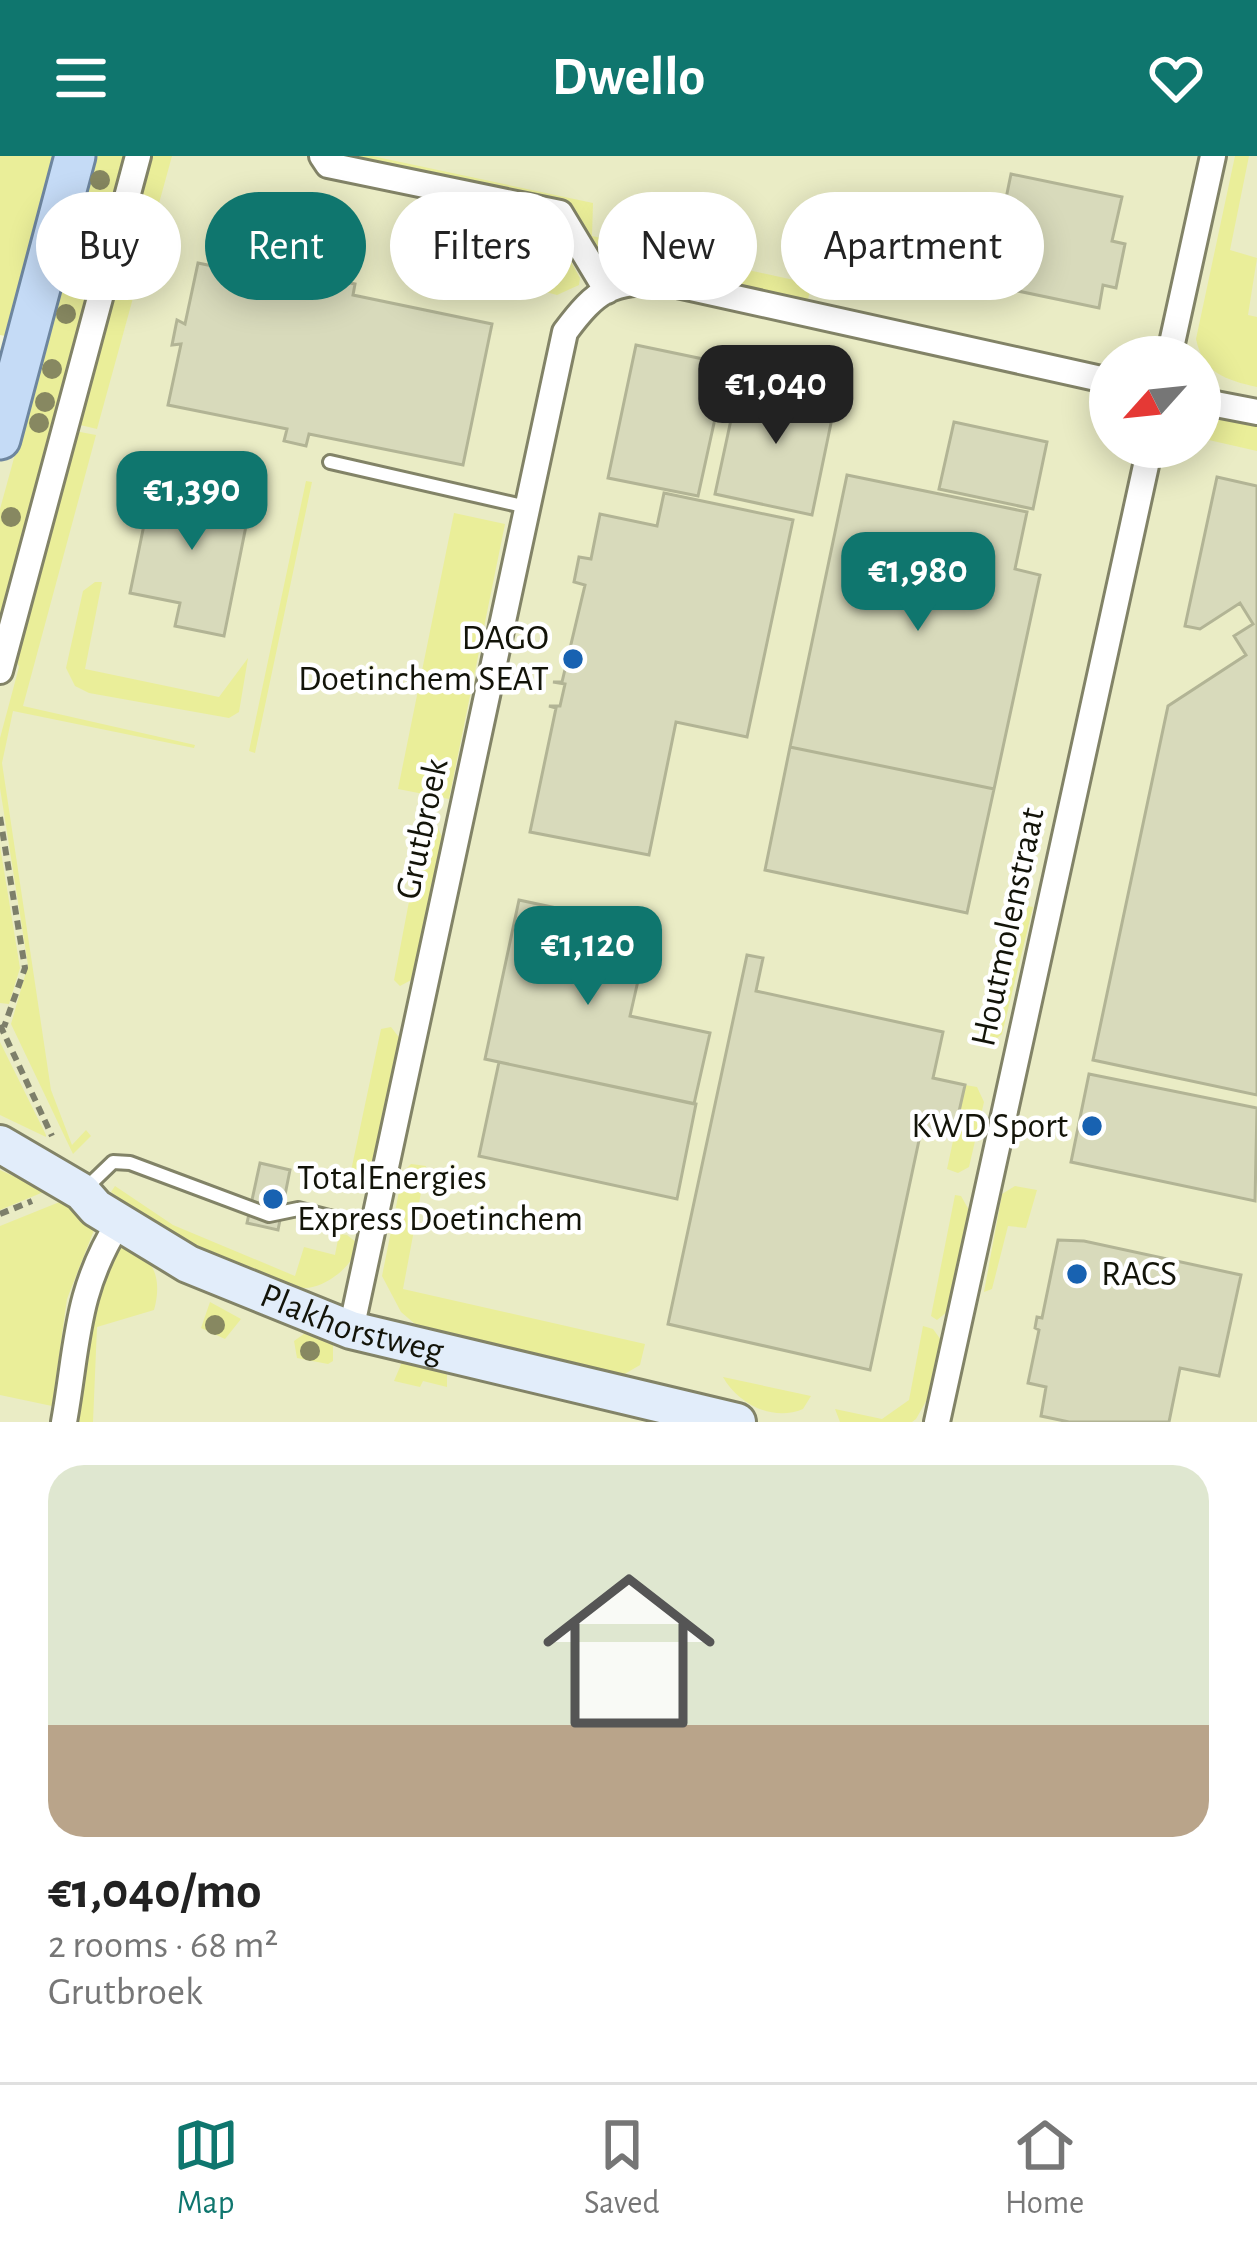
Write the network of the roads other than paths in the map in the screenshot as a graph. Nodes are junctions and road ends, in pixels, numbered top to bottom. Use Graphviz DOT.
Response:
graph roads {
  1 [pos="75,156"];
  2 [pos="138,156"];
  3 [pos="322,156"];
  4 [pos="1213,156"];
  5 [pos="598,276"];
  6 [pos="598,295"];
  7 [pos="745,300"];
  8 [pos="1174,336"];
  9 [pos="1089,376"];
  10 [pos="1221,404"];
  11 [pos="1257,412"];
  12 [pos="0,439"];
  13 [pos="329,462"];
  14 [pos="1145,468"];
  15 [pos="528,507"];
  16 [pos="0,671"];
  17 [pos="0,1144"];
  18 [pos="82,1192"];
  19 [pos="119,1222"];
  20 [pos="373,1228"];
  21 [pos="351,1330"];
  22 [pos="64,1422"];
  23 [pos="736,1422"];
  24 [pos="938,1422"];
  1 -- 12 [label="main road"];
  2 -- 16 [label="street"];
  3 -- 5 [label="street"];
  4 -- 8 [label="street"];
  6 -- 15 [label="street, Grutbroek"];
  7 -- 9 [label="street"];
  10 -- 11 [label="street"];
  13 -- 15 [label="lane"];
  14 -- 24 [label="street, Houtmolenstraat"];
  15 -- 20 [label="street, Grutbroek"];
  17 -- 18 [label="street, Plakhorstweg"];
  18 -- 19 [label="street, Plakhorstweg"];
  18 -- 20 [label="lane"];
  19 -- 21 [label="street, Plakhorstweg"];
  19 -- 22 [label="street"];
  20 -- 21 [label="street, Grutbroek"];
  21 -- 23 [label="street, Plakhorstweg"];
}
